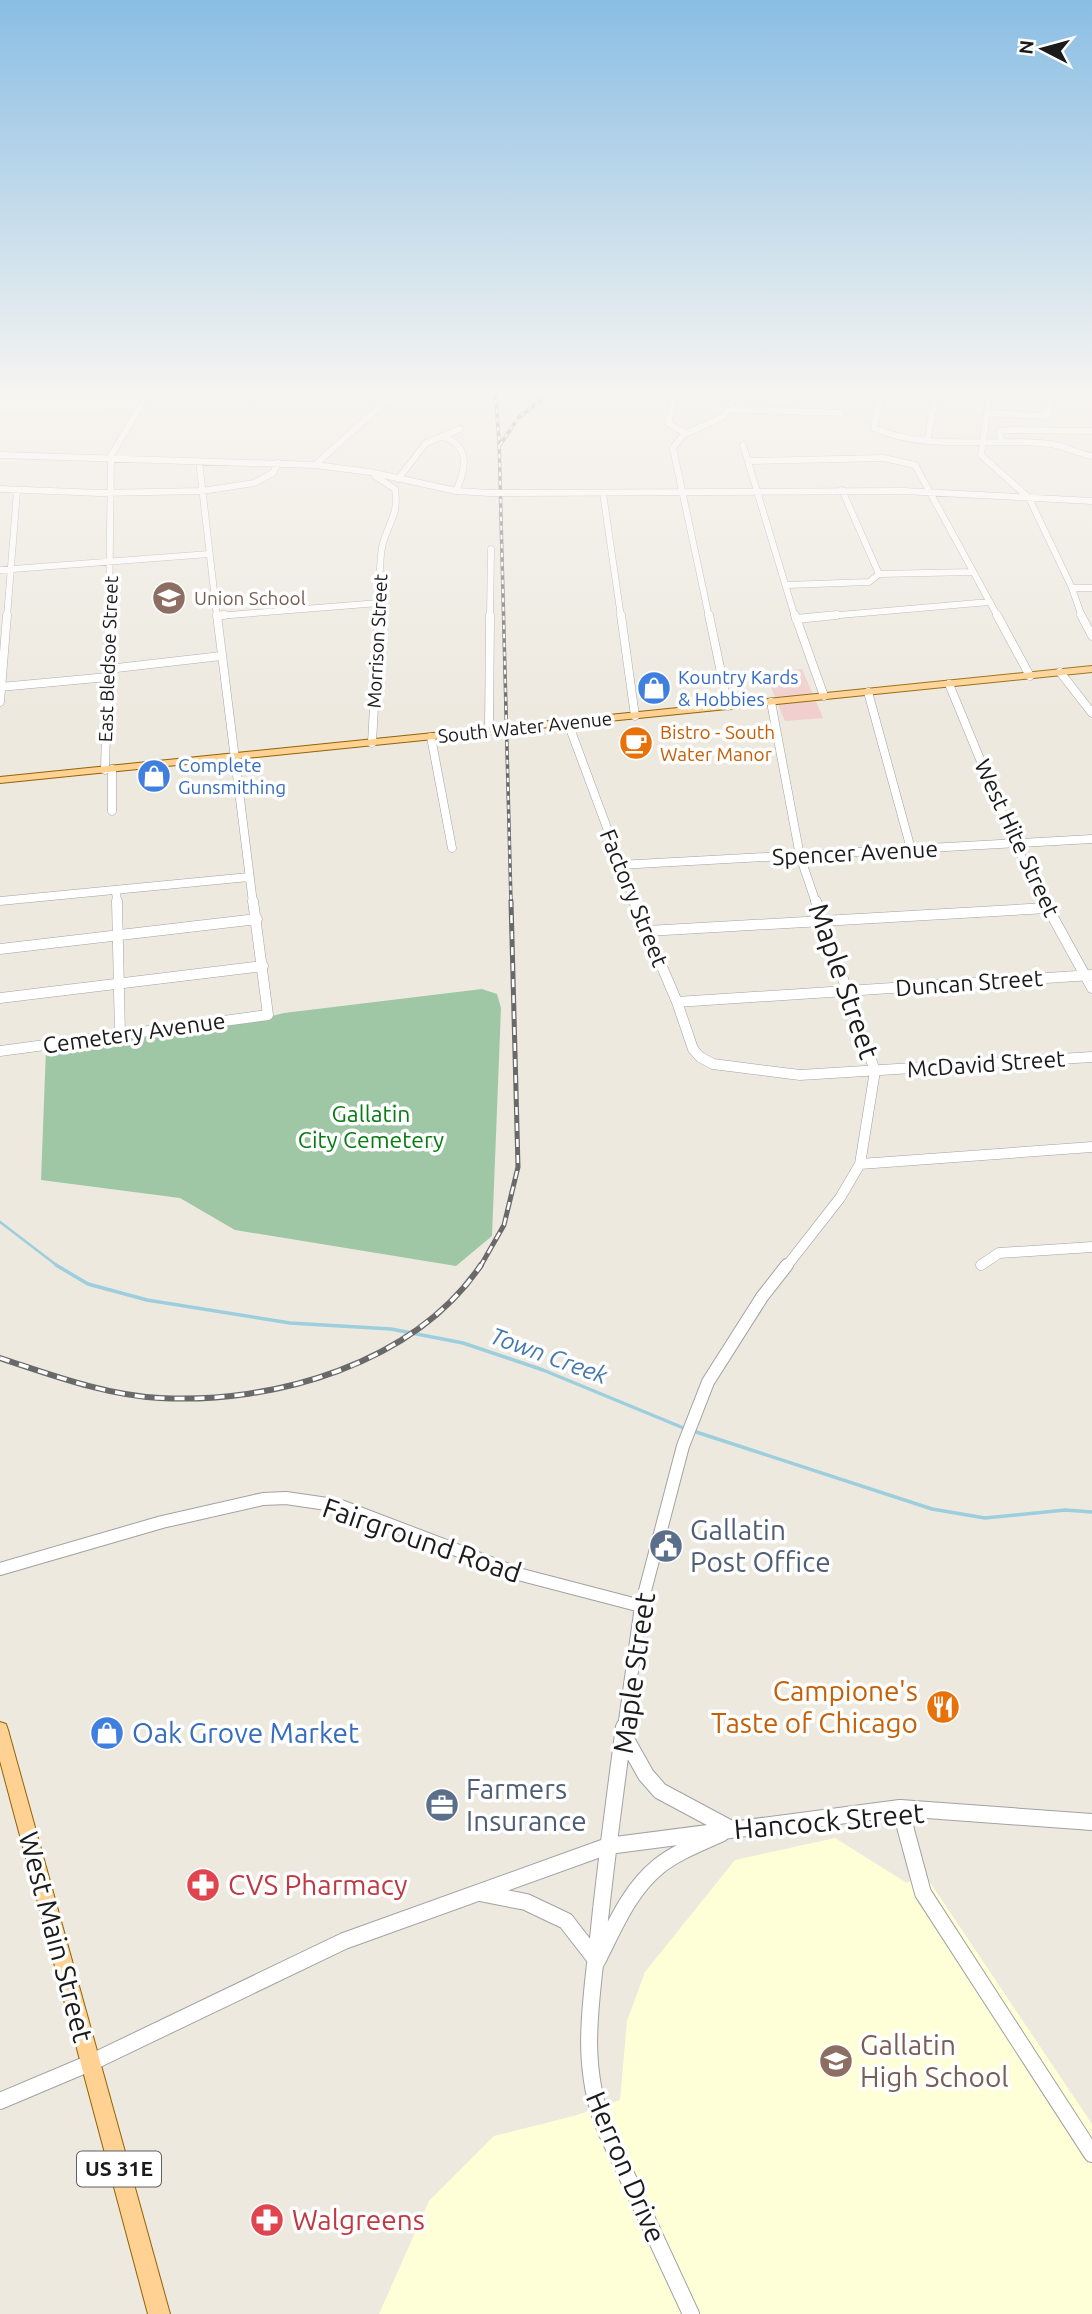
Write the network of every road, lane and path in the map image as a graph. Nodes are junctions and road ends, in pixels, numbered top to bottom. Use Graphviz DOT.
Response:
graph roads {
  1 [pos="16,499"];
  2 [pos="111,499"];
  3 [pos="203,499"];
  4 [pos="396,499"];
  5 [pos="604,499"];
  6 [pos="683,499"];
  7 [pos="760,499"];
  8 [pos="846,499"];
  9 [pos="935,499"];
  10 [pos="1029,499"];
  11 [pos="1050,499"];
  12 [pos="1092,501"];
  13 [pos="491,549"];
  14 [pos="209,554"];
  15 [pos="111,561"];
  16 [pos="9,569"];
  17 [pos="0,570"];
  18 [pos="974,572"];
  19 [pos="879,574"];
  20 [pos="787,585"];
  21 [pos="1072,588"];
  22 [pos="1092,588"];
  23 [pos="989,602"];
  24 [pos="379,603"];
  25 [pos="217,616"];
  26 [pos="796,619"];
  27 [pos="1092,636"];
  28 [pos="221,656"];
  29 [pos="1092,669"];
  30 [pos="1060,672"];
  31 [pos="108,673"];
  32 [pos="1030,676"];
  33 [pos="949,684"];
  34 [pos="1,687"];
  35 [pos="868,692"];
  36 [pos="824,696"];
  37 [pos="0,702"];
  38 [pos="772,702"];
  39 [pos="728,706"];
  40 [pos="1092,713"];
  41 [pos="635,716"];
  42 [pos="568,723"];
  43 [pos="489,731"];
  44 [pos="431,737"];
  45 [pos="372,743"];
  46 [pos="234,757"];
  47 [pos="108,770"];
  48 [pos="0,780"];
  49 [pos="112,811"];
  50 [pos="1092,839"];
  51 [pos="1015,844"];
  52 [pos="452,848"];
  53 [pos="911,849"];
  54 [pos="800,856"];
  55 [pos="619,865"];
  56 [pos="248,877"];
  57 [pos="116,890"];
  58 [pos="0,901"];
  59 [pos="1046,908"];
  60 [pos="257,919"];
  61 [pos="823,921"];
  62 [pos="647,930"];
  63 [pos="119,934"];
  64 [pos="0,950"];
  65 [pos="263,966"];
  66 [pos="1089,975"];
  67 [pos="119,983"];
  68 [pos="1092,988"];
  69 [pos="848,991"];
  70 [pos="0,998"];
  71 [pos="677,1002"];
  72 [pos="120,1035"];
  73 [pos="0,1051"];
  74 [pos="1092,1057"];
  75 [pos="713,1064"];
  76 [pos="875,1071"];
  77 [pos="1092,1147"];
  78 [pos="860,1164"];
  79 [pos="1092,1247"];
  80 [pos="981,1265"];
  81 [pos="0,1569"];
  82 [pos="641,1606"];
  83 [pos="0,1730"];
  84 [pos="624,1736"];
  85 [pos="900,1808"];
  86 [pos="1092,1822"];
  87 [pos="731,1829"];
  88 [pos="608,1846"];
  89 [pos="478,1893"];
  90 [pos="597,1961"];
  91 [pos="90,2063"];
  92 [pos="0,2101"];
  93 [pos="1092,2154"];
  94 [pos="159,2314"];
  95 [pos="691,2314"];
  1 -- 16 [label="street"];
  2 -- 15 [label="street, East Bledsoe Street"];
  3 -- 14 [label="street"];
  4 -- 24 [label="street, Morrison Street"];
  5 -- 41 [label="street"];
  6 -- 39 [label="street"];
  7 -- 20 [label="street"];
  8 -- 19 [label="street"];
  9 -- 18 [label="street"];
  10 -- 21 [label="street"];
  11 -- 12 [label="street"];
  13 -- 43 [label="street"];
  14 -- 15 [label="street"];
  14 -- 25 [label="street"];
  15 -- 16 [label="street"];
  15 -- 31 [label="street, East Bledsoe Street"];
  16 -- 17 [label="street"];
  16 -- 34 [label="street"];
  18 -- 19 [label="street"];
  18 -- 23 [label="street"];
  19 -- 20 [label="street"];
  20 -- 26 [label="street"];
  21 -- 22 [label="street"];
  21 -- 27 [label="street"];
  23 -- 26 [label="street"];
  23 -- 32 [label="street"];
  24 -- 25 [label="street"];
  24 -- 45 [label="street, Morrison Street"];
  25 -- 28 [label="street"];
  26 -- 36 [label="street"];
  28 -- 31 [label="street"];
  28 -- 46 [label="street"];
  29 -- 30 [label="main road, South Water Avenue"];
  30 -- 32 [label="main road, South Water Avenue"];
  30 -- 40 [label="street"];
  31 -- 34 [label="street"];
  31 -- 47 [label="street, East Bledsoe Street"];
  32 -- 33 [label="main road, South Water Avenue"];
  33 -- 35 [label="main road, South Water Avenue"];
  33 -- 51 [label="street, West Hite Street"];
  34 -- 37 [label="street"];
  35 -- 36 [label="main road, South Water Avenue"];
  35 -- 53 [label="street"];
  36 -- 38 [label="main road, South Water Avenue"];
  38 -- 39 [label="main road, South Water Avenue"];
  38 -- 54 [label="street, Maple Street"];
  39 -- 41 [label="main road, South Water Avenue"];
  41 -- 42 [label="main road, South Water Avenue"];
  42 -- 43 [label="main road, South Water Avenue"];
  42 -- 55 [label="street, Factory Street"];
  43 -- 44 [label="main road, South Water Avenue"];
  44 -- 45 [label="main road, South Water Avenue"];
  44 -- 52 [label="street"];
  45 -- 46 [label="main road, South Water Avenue"];
  46 -- 47 [label="main road, South Water Avenue"];
  46 -- 56 [label="street"];
  47 -- 48 [label="main road, South Water Avenue"];
  47 -- 49 [label="street, East Bledsoe Street"];
  50 -- 51 [label="street, Spencer Avenue"];
  51 -- 53 [label="street, Spencer Avenue"];
  51 -- 59 [label="street, West Hite Street"];
  53 -- 54 [label="street, Spencer Avenue"];
  54 -- 55 [label="street, Spencer Avenue"];
  54 -- 61 [label="street, Maple Street"];
  55 -- 62 [label="street, Factory Street"];
  56 -- 57 [label="street"];
  56 -- 60 [label="street"];
  57 -- 58 [label="street"];
  57 -- 63 [label="street"];
  59 -- 61 [label="street"];
  59 -- 66 [label="street, West Hite Street"];
  60 -- 63 [label="street"];
  60 -- 65 [label="street"];
  61 -- 62 [label="street"];
  61 -- 69 [label="street, Maple Street"];
  62 -- 71 [label="street, Factory Street"];
  63 -- 64 [label="street"];
  63 -- 67 [label="street"];
  65 -- 67 [label="street"];
  65 -- 72 [label="street, Cemetery Avenue"];
  66 -- 68 [label="street, West Hite Street"];
  66 -- 69 [label="street, Duncan Street"];
  67 -- 70 [label="street"];
  67 -- 72 [label="street"];
  69 -- 71 [label="street, Duncan Street"];
  69 -- 76 [label="street, Maple Street"];
  71 -- 75 [label="street, Factory Street"];
  72 -- 73 [label="street, Cemetery Avenue"];
  74 -- 76 [label="street, McDavid Street"];
  75 -- 76 [label="street, McDavid Street"];
  76 -- 78 [label="street, Maple Street"];
  77 -- 78 [label="street"];
  78 -- 82 [label="street, Maple Street"];
  79 -- 80 [label="street"];
  81 -- 82 [label="street, Fairground Road"];
  82 -- 84 [label="street, Maple Street"];
  83 -- 91 [label="main road, West Main Street / US 31E"];
  84 -- 87 [label="street"];
  84 -- 88 [label="street, Maple Street"];
  85 -- 86 [label="street, Hancock Street"];
  85 -- 87 [label="street, Hancock Street"];
  85 -- 93 [label="street"];
  87 -- 88 [label="street, Hancock Street"];
  87 -- 90 [label="street"];
  88 -- 89 [label="street"];
  88 -- 90 [label="street, Herron Drive"];
  89 -- 90 [label="street"];
  89 -- 91 [label="street"];
  90 -- 95 [label="street, Herron Drive"];
  91 -- 92 [label="street"];
  91 -- 94 [label="main road, US 31E"];
}
